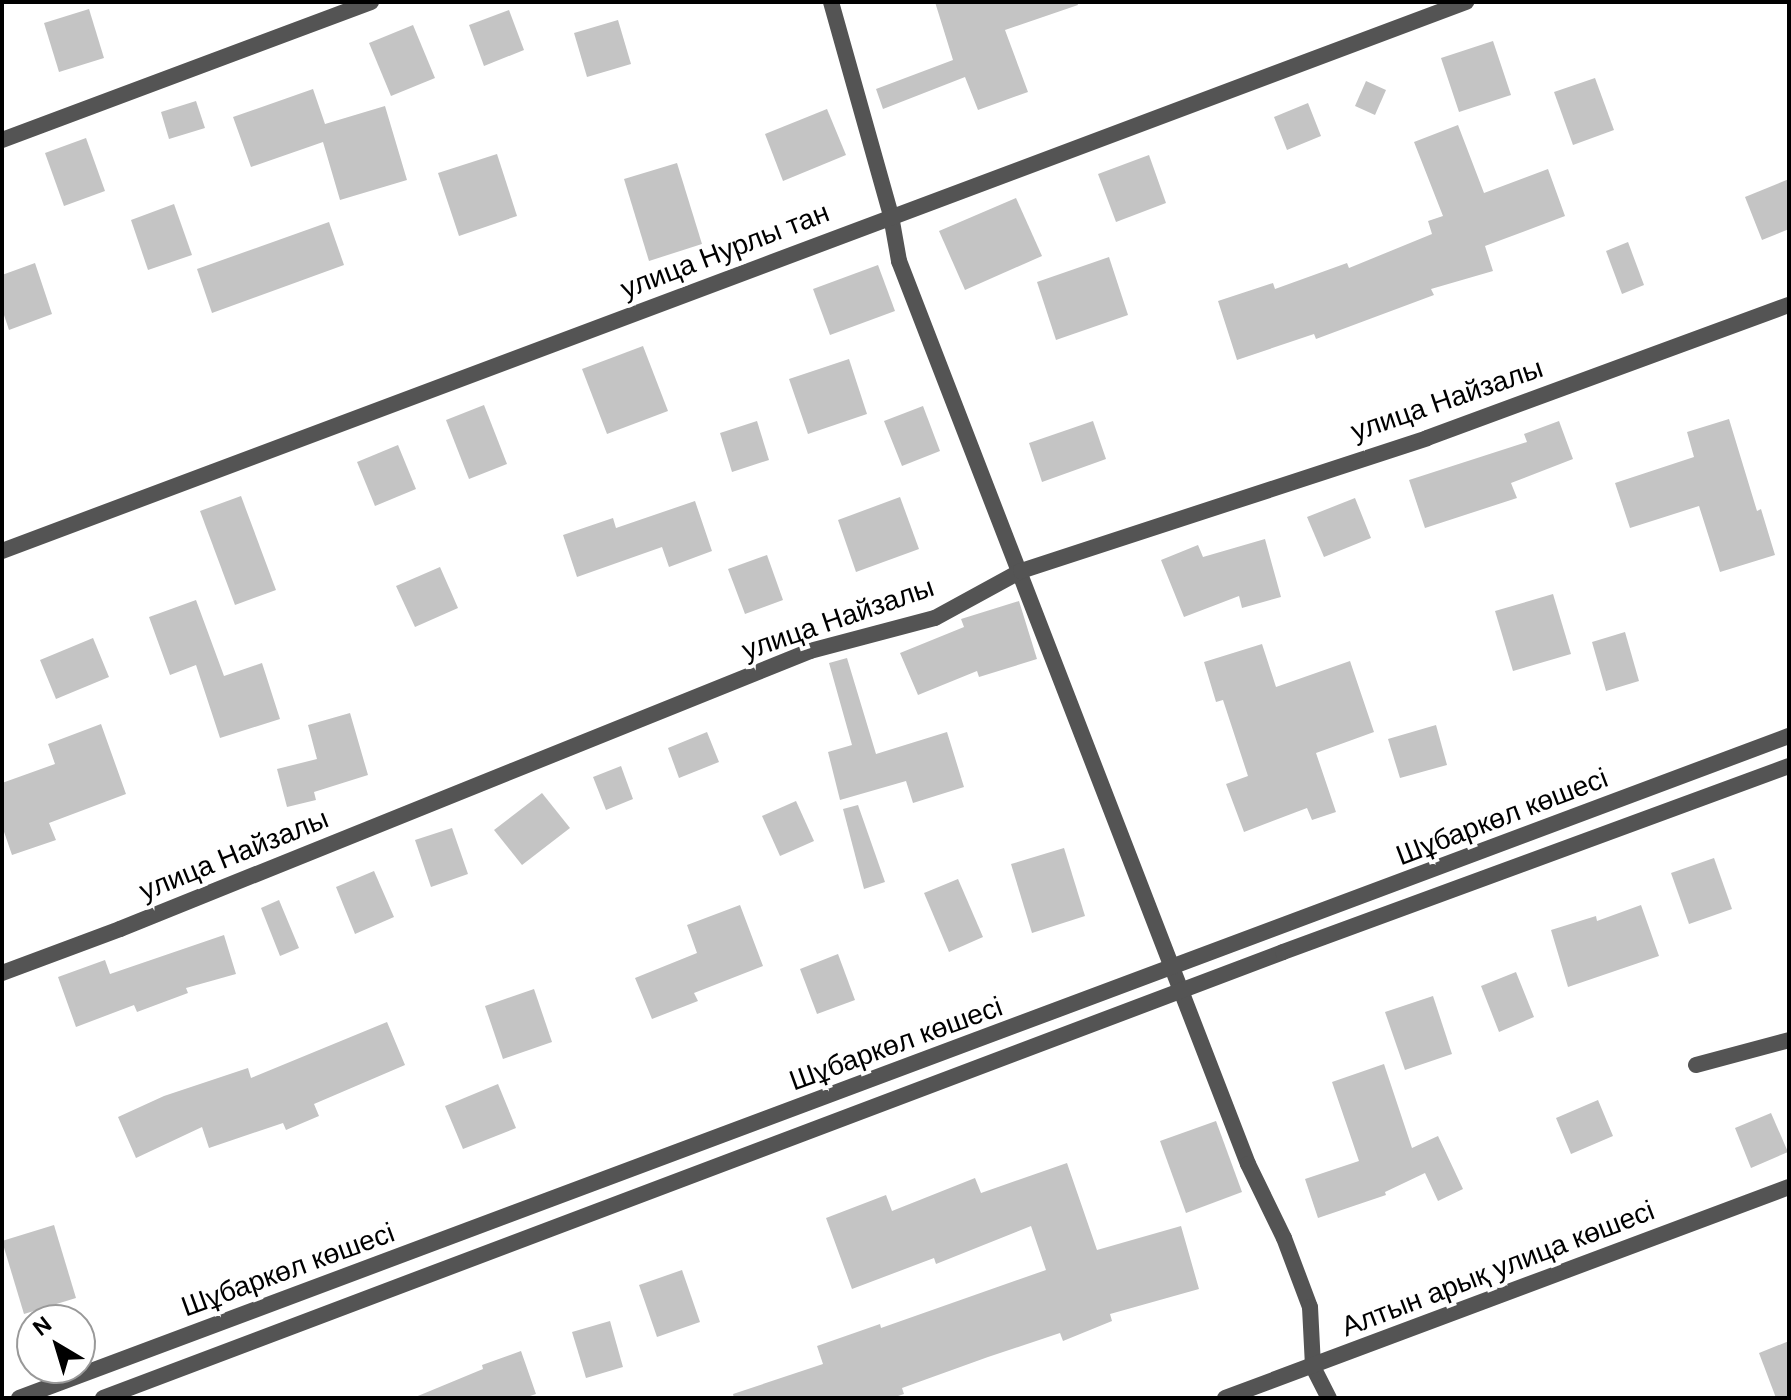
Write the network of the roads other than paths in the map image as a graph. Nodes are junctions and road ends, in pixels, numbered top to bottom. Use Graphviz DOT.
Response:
graph roads {
  1 [pos="371,2"];
  2 [pos="831,2"];
  3 [pos="1466,2"];
  4 [pos="2,140"];
  5 [pos="891,216"];
  6 [pos="1789,305"];
  7 [pos="2,551"];
  8 [pos="1021,571"];
  9 [pos="1789,736"];
  10 [pos="1789,766"];
  11 [pos="1173,969"];
  12 [pos="2,973"];
  13 [pos="1182,992"];
  14 [pos="1789,1040"];
  15 [pos="1696,1065"];
  16 [pos="1789,1187"];
  17 [pos="1313,1367"];
  18 [pos="19,1398"];
  19 [pos="103,1398"];
  20 [pos="1225,1398"];
  21 [pos="1329,1398"];
  1 -- 4 [label="street"];
  2 -- 5 [label="street"];
  3 -- 5 [label="street, улица Нурлы тан"];
  5 -- 7 [label="street, улица Нурлы тан"];
  5 -- 8 [label="street"];
  6 -- 8 [label="street, улица Найзалы"];
  8 -- 11 [label="street"];
  8 -- 12 [label="street, улица Найзалы"];
  9 -- 11 [label="street, Шұбаркөл көшесі"];
  10 -- 13 [label="street, Шұбаркөл көшесі"];
  11 -- 13 [label="street"];
  11 -- 18 [label="street, Шұбаркөл көшесі"];
  13 -- 17 [label="street"];
  13 -- 19 [label="street, Шұбаркөл көшесі"];
  14 -- 15 [label="street"];
  16 -- 17 [label="street, Алтын арық улица көшесі"];
  17 -- 20 [label="street, Алтын арық улица көшесі"];
  17 -- 21 [label="street"];
}
